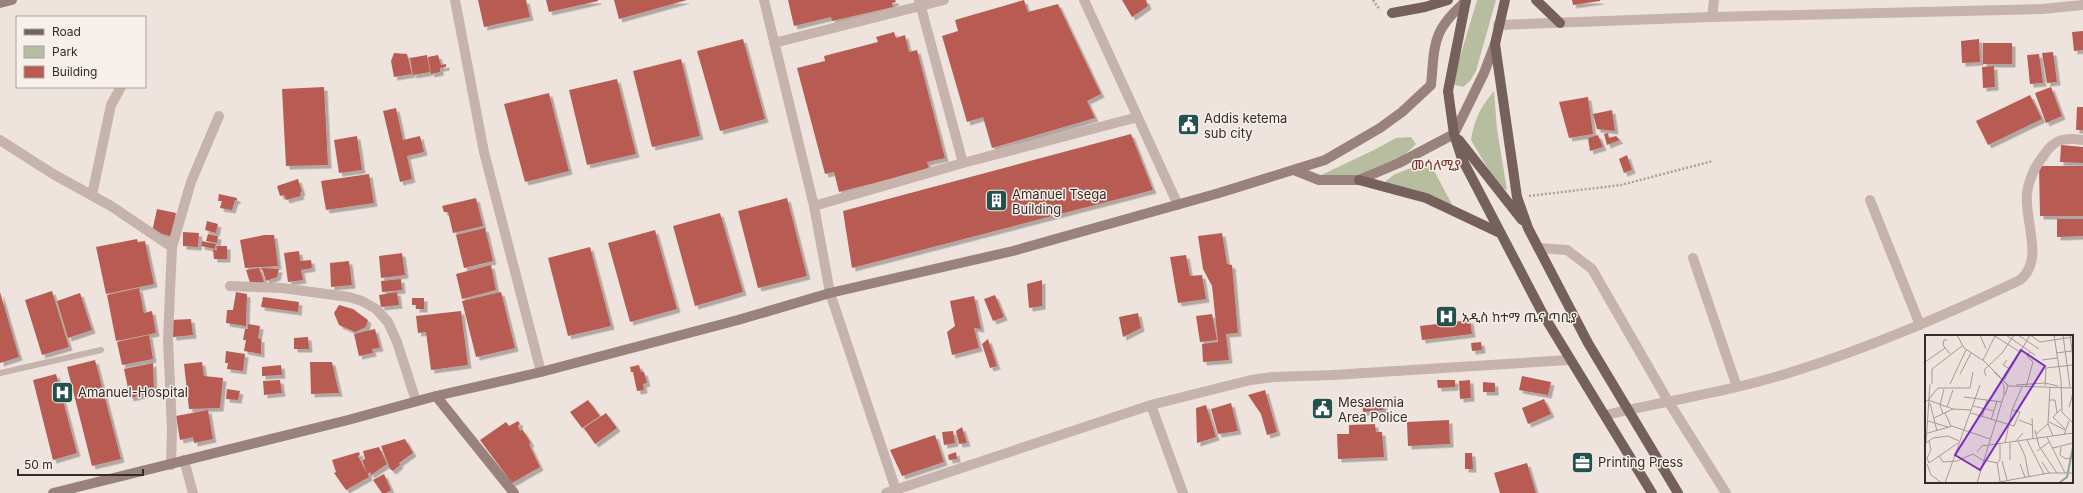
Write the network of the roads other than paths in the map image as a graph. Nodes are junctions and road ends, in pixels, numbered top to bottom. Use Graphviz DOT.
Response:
graph roads {
  1 [pos="12,0"];
  2 [pos="455,0"];
  3 [pos="764,0"];
  4 [pos="944,0"];
  5 [pos="1084,0"];
  6 [pos="1448,0"];
  7 [pos="1466,0"];
  8 [pos="1504,0"];
  9 [pos="1536,0"];
  10 [pos="1714,0"];
  11 [pos="0,3"];
  12 [pos="920,3"];
  13 [pos="2042,4"];
  14 [pos="2083,5"];
  15 [pos="1392,13"];
  16 [pos="1712,17"];
  17 [pos="1560,23"];
  18 [pos="1498,25"];
  19 [pos="774,43"];
  20 [pos="1495,44"];
  21 [pos="121,88"];
  22 [pos="219,116"];
  23 [pos="1138,117"];
  24 [pos="1454,134"];
  25 [pos="0,140"];
  26 [pos="2083,140"];
  27 [pos="964,163"];
  28 [pos="1294,170"];
  29 [pos="1359,180"];
  30 [pos="92,196"];
  31 [pos="1870,200"];
  32 [pos="1178,205"];
  33 [pos="814,206"];
  34 [pos="1528,228"];
  35 [pos="1500,233"];
  36 [pos="172,247"];
  37 [pos="1538,248"];
  38 [pos="1693,258"];
  39 [pos="230,286"];
  40 [pos="830,293"];
  41 [pos="1920,325"];
  42 [pos="101,350"];
  43 [pos="1569,360"];
  44 [pos="541,372"];
  45 [pos="0,373"];
  46 [pos="1737,387"];
  47 [pos="436,396"];
  48 [pos="416,401"];
  49 [pos="1668,401"];
  50 [pos="1151,406"];
  51 [pos="1629,409"];
  52 [pos="1606,415"];
  53 [pos="184,460"];
  54 [pos="171,464"];
  55 [pos="893,492"];
  56 [pos="53,493"];
  57 [pos="193,493"];
  58 [pos="514,493"];
  59 [pos="1183,493"];
  60 [pos="1652,493"];
  61 [pos="1678,493"];
  62 [pos="1726,493"];
  1 -- 11 [label="main road"];
  2 -- 44 [label="street"];
  3 -- 19 [label="street"];
  4 -- 12 [label="street"];
  5 -- 23 [label="street"];
  6 -- 15 [label="main road"];
  7 -- 24 [label="main road"];
  7 -- 28 [label="main road"];
  8 -- 18 [label="main road"];
  9 -- 17 [label="main road"];
  10 -- 16 [label="street"];
  12 -- 19 [label="street"];
  12 -- 27 [label="street"];
  13 -- 14 [label="street"];
  13 -- 16 [label="street"];
  16 -- 17 [label="street"];
  17 -- 18 [label="street"];
  18 -- 20 [label="main road"];
  19 -- 33 [label="street"];
  20 -- 24 [label="main road"];
  20 -- 34 [label="main road"];
  21 -- 30 [label="street"];
  22 -- 36 [label="street"];
  23 -- 27 [label="street"];
  23 -- 32 [label="street"];
  24 -- 29 [label="main road"];
  24 -- 34 [label="main road"];
  24 -- 35 [label="main road"];
  25 -- 30 [label="street"];
  26 -- 41 [label="street"];
  27 -- 33 [label="street"];
  28 -- 29 [label="main road"];
  28 -- 32 [label="main road"];
  29 -- 35 [label="main road"];
  30 -- 36 [label="street"];
  31 -- 41 [label="street"];
  32 -- 40 [label="main road"];
  33 -- 40 [label="street"];
  34 -- 37 [label="main road"];
  35 -- 43 [label="main road"];
  36 -- 54 [label="street"];
  37 -- 49 [label="street"];
  37 -- 51 [label="main road"];
  38 -- 46 [label="street"];
  39 -- 48 [label="street"];
  40 -- 44 [label="main road"];
  40 -- 55 [label="street"];
  41 -- 46 [label="street"];
  42 -- 45 [label="lane"];
  43 -- 50 [label="street"];
  43 -- 52 [label="main road"];
  44 -- 47 [label="main road"];
  46 -- 49 [label="street"];
  47 -- 48 [label="main road"];
  47 -- 58 [label="main road"];
  48 -- 53 [label="main road"];
  49 -- 51 [label="street"];
  49 -- 62 [label="street"];
  50 -- 55 [label="street"];
  50 -- 59 [label="street"];
  51 -- 52 [label="street"];
  51 -- 61 [label="main road"];
  52 -- 60 [label="main road"];
  53 -- 54 [label="main road"];
  53 -- 57 [label="street"];
  54 -- 56 [label="main road"];
}
